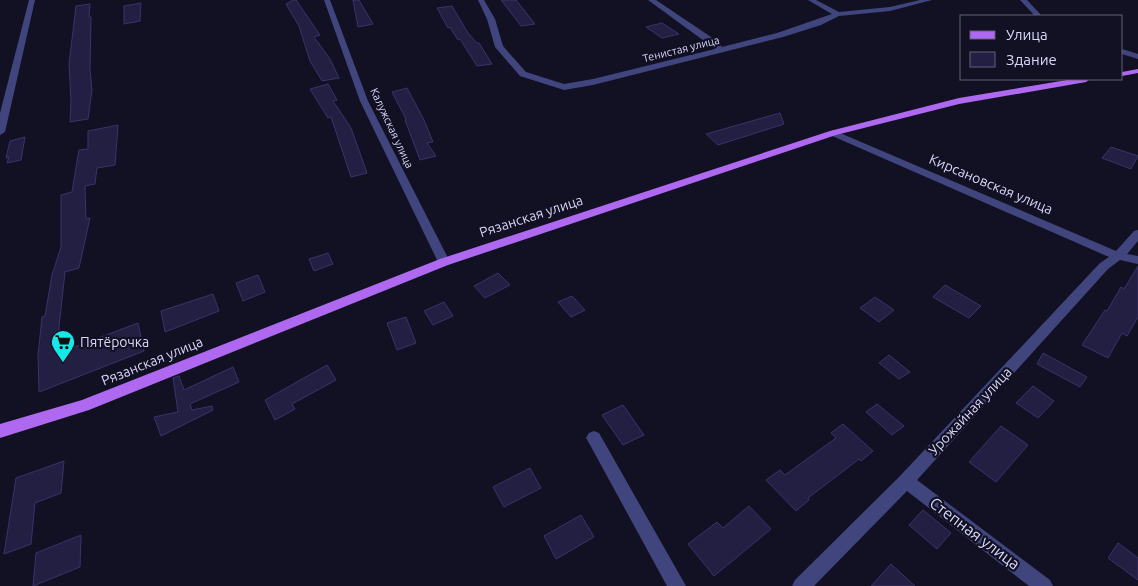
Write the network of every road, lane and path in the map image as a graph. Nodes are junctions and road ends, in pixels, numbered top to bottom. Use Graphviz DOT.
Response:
graph roads {
  1 [pos="32,0"];
  2 [pos="327,0"];
  3 [pos="481,0"];
  4 [pos="651,0"];
  5 [pos="811,0"];
  6 [pos="929,0"];
  7 [pos="1023,0"];
  8 [pos="838,14"];
  9 [pos="1038,15"];
  10 [pos="720,50"];
  11 [pos="1123,51"];
  12 [pos="1138,57"];
  13 [pos="1138,71"];
  14 [pos="1123,74"];
  15 [pos="1080,80"];
  16 [pos="0,132"];
  17 [pos="833,133"];
  18 [pos="1138,234"];
  19 [pos="1118,256"];
  20 [pos="1138,260"];
  21 [pos="444,262"];
  22 [pos="0,431"];
  23 [pos="594,438"];
  24 [pos="906,481"];
  25 [pos="677,586"];
  26 [pos="801,586"];
  27 [pos="1044,586"];
  1 -- 16 [label="street"];
  2 -- 21 [label="street, Калужская улица"];
  3 -- 10 [label="street, Тенистая улица"];
  4 -- 10 [label="street"];
  5 -- 8 [label="street"];
  6 -- 8 [label="street, Тенистая улица"];
  7 -- 9 [label="street"];
  8 -- 10 [label="street, Тенистая улица"];
  11 -- 12 [label="street"];
  13 -- 14 [label="main road"];
  15 -- 17 [label="main road, Рязанская улица"];
  17 -- 19 [label="street, Кирсановская улица"];
  17 -- 21 [label="main road, Рязанская улица"];
  18 -- 19 [label="street, Урожайная улица"];
  19 -- 20 [label="street, Кирсановская улица"];
  19 -- 24 [label="street, Урожайная улица"];
  21 -- 22 [label="main road, Рязанская улица"];
  23 -- 25 [label="street"];
  24 -- 26 [label="street, Урожайная улица"];
  24 -- 27 [label="street, Степная улица"];
}
